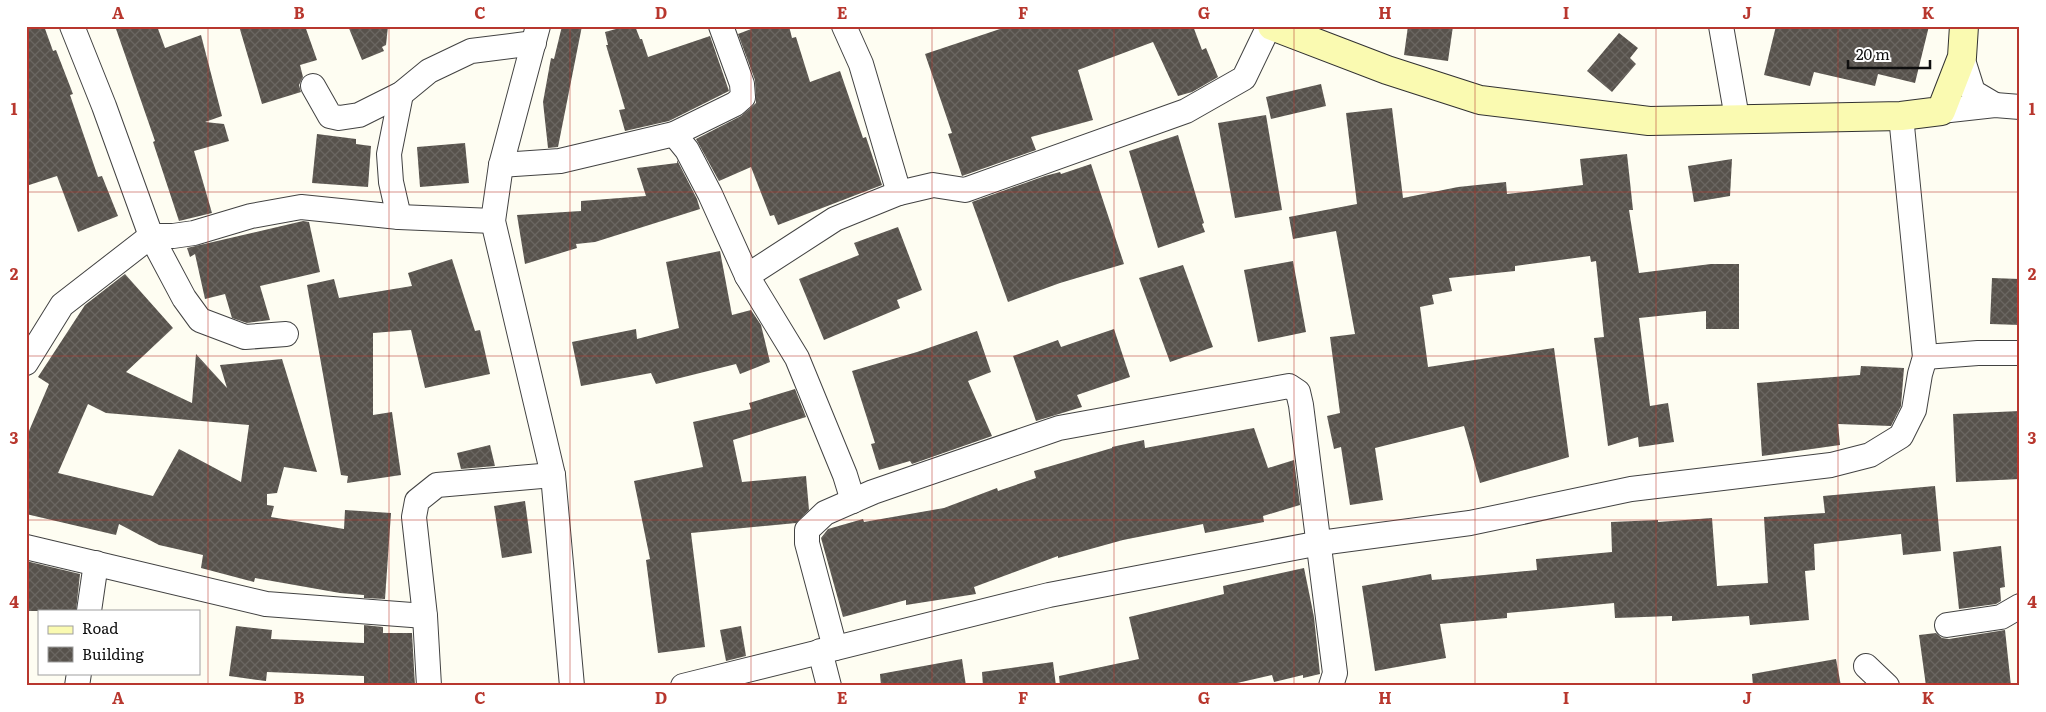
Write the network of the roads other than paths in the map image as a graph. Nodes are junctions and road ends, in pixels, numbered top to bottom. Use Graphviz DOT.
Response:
graph roads {
  1 [pos="72,26"];
  2 [pos="721,26"];
  3 [pos="844,26"];
  4 [pos="1721,26"];
  5 [pos="1964,26"];
  6 [pos="1281,28"];
  7 [pos="536,34"];
  8 [pos="1962,57"];
  9 [pos="313,86"];
  10 [pos="401,94"];
  11 [pos="1995,105"];
  12 [pos="2020,106"];
  13 [pos="1942,111"];
  14 [pos="1901,116"];
  15 [pos="1737,118"];
  16 [pos="674,134"];
  17 [pos="501,165"];
  18 [pos="899,193"];
  19 [pos="399,217"];
  20 [pos="493,221"];
  21 [pos="151,236"];
  22 [pos="747,276"];
  23 [pos="286,334"];
  24 [pos="2020,353"];
  25 [pos="1925,357"];
  26 [pos="26,363"];
  27 [pos="553,475"];
  28 [pos="853,501"];
  29 [pos="1320,543"];
  30 [pos="26,547"];
  31 [pos="96,563"];
  32 [pos="2020,606"];
  33 [pos="89,610"];
  34 [pos="425,616"];
  35 [pos="1947,625"];
  36 [pos="828,650"];
  37 [pos="1866,666"];
  38 [pos="429,686"];
  39 [pos="572,686"];
  40 [pos="683,686"];
  41 [pos="829,686"];
  42 [pos="1331,686"];
  43 [pos="1887,686"];
  1 -- 21 [label="street"];
  2 -- 16 [label="street"];
  3 -- 18 [label="street"];
  4 -- 15 [label="street"];
  5 -- 8 [label="street"];
  6 -- 15 [label="street"];
  6 -- 18 [label="street"];
  7 -- 10 [label="street"];
  7 -- 17 [label="street"];
  8 -- 11 [label="street"];
  8 -- 13 [label="street"];
  9 -- 10 [label="street"];
  10 -- 19 [label="street"];
  11 -- 12 [label="street"];
  11 -- 13 [label="street"];
  13 -- 14 [label="street"];
  14 -- 15 [label="street"];
  14 -- 25 [label="street"];
  16 -- 17 [label="street"];
  16 -- 22 [label="street"];
  17 -- 20 [label="street"];
  18 -- 22 [label="street"];
  19 -- 20 [label="street"];
  19 -- 21 [label="street"];
  20 -- 27 [label="street"];
  21 -- 23 [label="street"];
  21 -- 26 [label="street"];
  22 -- 28 [label="street"];
  24 -- 25 [label="street"];
  25 -- 29 [label="street"];
  27 -- 34 [label="street"];
  27 -- 39 [label="street"];
  28 -- 29 [label="street"];
  28 -- 36 [label="street"];
  29 -- 36 [label="street"];
  29 -- 42 [label="street"];
  30 -- 31 [label="street"];
  31 -- 33 [label="street"];
  31 -- 34 [label="street"];
  32 -- 35 [label="street"];
  34 -- 38 [label="street"];
  36 -- 40 [label="street"];
  36 -- 41 [label="street"];
  37 -- 43 [label="street"];
}
